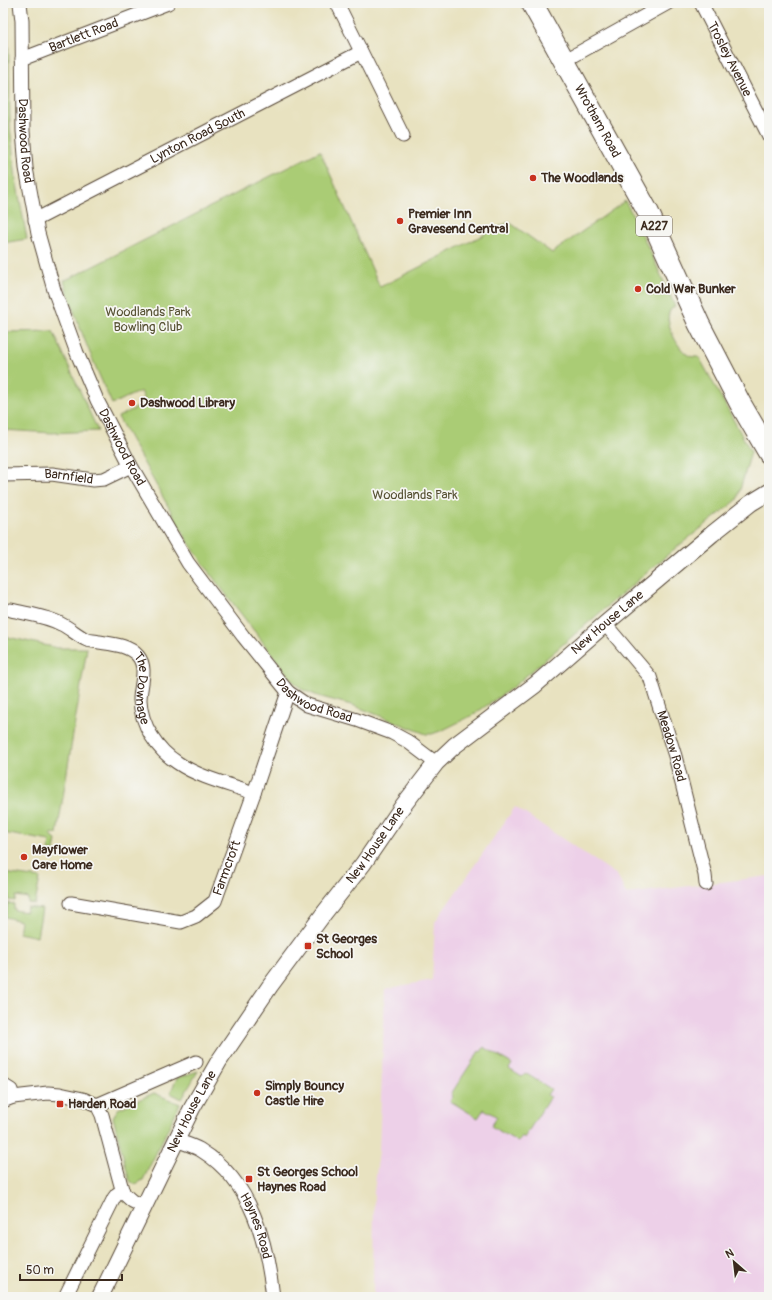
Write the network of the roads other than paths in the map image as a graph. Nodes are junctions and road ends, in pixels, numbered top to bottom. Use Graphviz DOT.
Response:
graph roads {
  1 [pos="20,3"];
  2 [pos="168,3"];
  3 [pos="337,3"];
  4 [pos="532,3"];
  5 [pos="668,3"];
  6 [pos="701,3"];
  7 [pos="361,52"];
  8 [pos="22,59"];
  9 [pos="564,61"];
  10 [pos="403,136"];
  11 [pos="769,136"];
  12 [pos="36,220"];
  13 [pos="769,453"];
  14 [pos="131,466"];
  15 [pos="3,475"];
  16 [pos="769,492"];
  17 [pos="11,610"];
  18 [pos="605,624"];
  19 [pos="288,692"];
  20 [pos="436,763"];
  21 [pos="254,794"];
  22 [pos="706,884"];
  23 [pos="71,903"];
  24 [pos="196,1062"];
  25 [pos="3,1085"];
  26 [pos="8,1099"];
  27 [pos="97,1105"];
  28 [pos="177,1140"];
  29 [pos="122,1191"];
  30 [pos="144,1207"];
  31 [pos="65,1297"];
  32 [pos="100,1297"];
  33 [pos="273,1297"];
  1 -- 8 [label="street, Dashwood Road"];
  2 -- 8 [label="street, Bartlett Road"];
  3 -- 7 [label="street"];
  4 -- 9 [label="main road, Wrotham Road / A227"];
  5 -- 9 [label="street"];
  6 -- 11 [label="street, Trosley Avenue"];
  7 -- 10 [label="street"];
  7 -- 12 [label="street, Lynton Road South"];
  8 -- 12 [label="street, Dashwood Road"];
  9 -- 13 [label="main road, Wrotham Road / A227"];
  12 -- 14 [label="street, Dashwood Road"];
  14 -- 15 [label="street, Barnfield"];
  14 -- 19 [label="street, Dashwood Road"];
  16 -- 18 [label="street, New House Lane"];
  17 -- 21 [label="street, The Downage"];
  18 -- 20 [label="street, New House Lane"];
  18 -- 22 [label="street, Meadow Road"];
  19 -- 20 [label="street, Dashwood Road"];
  19 -- 21 [label="street, Farmcroft"];
  20 -- 28 [label="street, New House Lane"];
  21 -- 23 [label="street, Farmcroft"];
  24 -- 27 [label="street, New House Lane"];
  25 -- 26 [label="street"];
  26 -- 27 [label="street"];
  27 -- 29 [label="street"];
  28 -- 30 [label="street, New House Lane"];
  28 -- 33 [label="street, Haynes Road"];
  29 -- 30 [label="street"];
  29 -- 31 [label="street"];
  30 -- 32 [label="street, New House Lane"];
}
